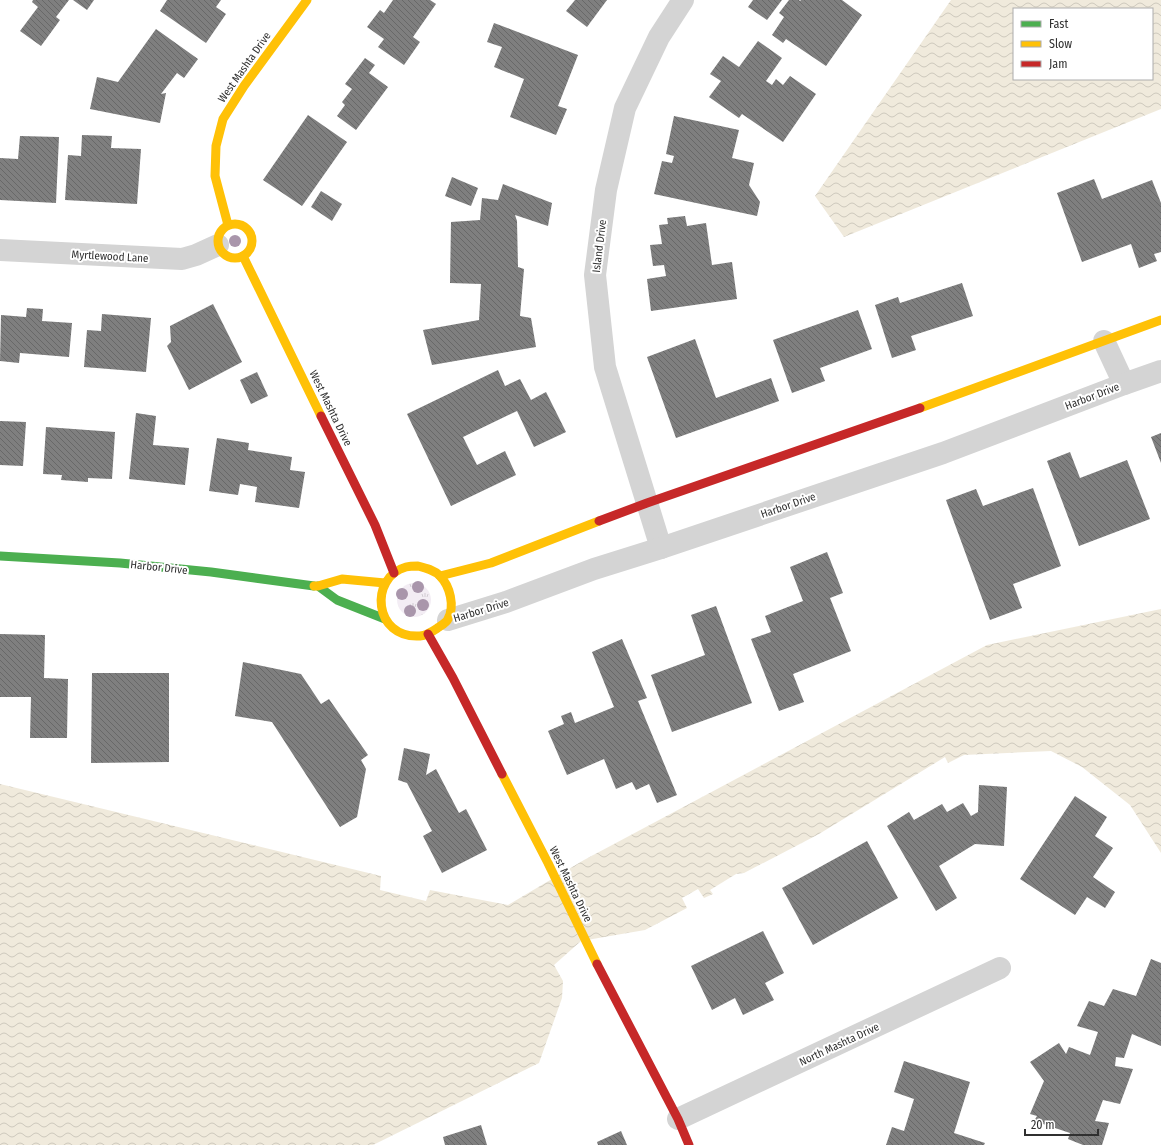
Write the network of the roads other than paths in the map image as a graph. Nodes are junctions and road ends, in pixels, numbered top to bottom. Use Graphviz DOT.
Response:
graph roads {
  1 [pos="306,0"];
  2 [pos="683,0"];
  3 [pos="228,225"];
  4 [pos="218,245"];
  5 [pos="0,250"];
  6 [pos="243,256"];
  7 [pos="1161,320"];
  8 [pos="1104,341"];
  9 [pos="1161,371"];
  10 [pos="1124,384"];
  11 [pos="647,503"];
  12 [pos="661,548"];
  13 [pos="0,556"];
  14 [pos="394,573"];
  15 [pos="440,576"];
  16 [pos="385,583"];
  17 [pos="318,586"];
  18 [pos="385,619"];
  19 [pos="448,620"];
  20 [pos="428,634"];
  21 [pos="1000,968"];
  22 [pos="678,1119"];
  23 [pos="689,1145"];
  1 -- 3 [label="street, West Mashta Drive"];
  2 -- 11 [label="street, Island Drive"];
  3 -- 4 [label="street"];
  3 -- 6 [label="street"];
  4 -- 5 [label="street, Myrtlewood Lane"];
  4 -- 6 [label="street"];
  6 -- 14 [label="street, West Mashta Drive"];
  7 -- 8 [label="street"];
  8 -- 10 [label="street, Harbor Drive"];
  8 -- 11 [label="street"];
  9 -- 10 [label="street, Harbor Drive"];
  10 -- 12 [label="street, Harbor Drive"];
  11 -- 12 [label="street, Island Drive"];
  11 -- 15 [label="street"];
  12 -- 19 [label="street, Harbor Drive"];
  13 -- 17 [label="street, Harbor Drive"];
  14 -- 15 [label="street"];
  14 -- 16 [label="street"];
  15 -- 19 [label="street"];
  16 -- 17 [label="street, Harbor Drive"];
  16 -- 18 [label="street"];
  17 -- 18 [label="street, Harbor Drive"];
  18 -- 20 [label="street"];
  19 -- 20 [label="street"];
  20 -- 22 [label="street, West Mashta Drive"];
  21 -- 22 [label="street, North Mashta Drive"];
  22 -- 23 [label="street, West Mashta Drive"];
}
